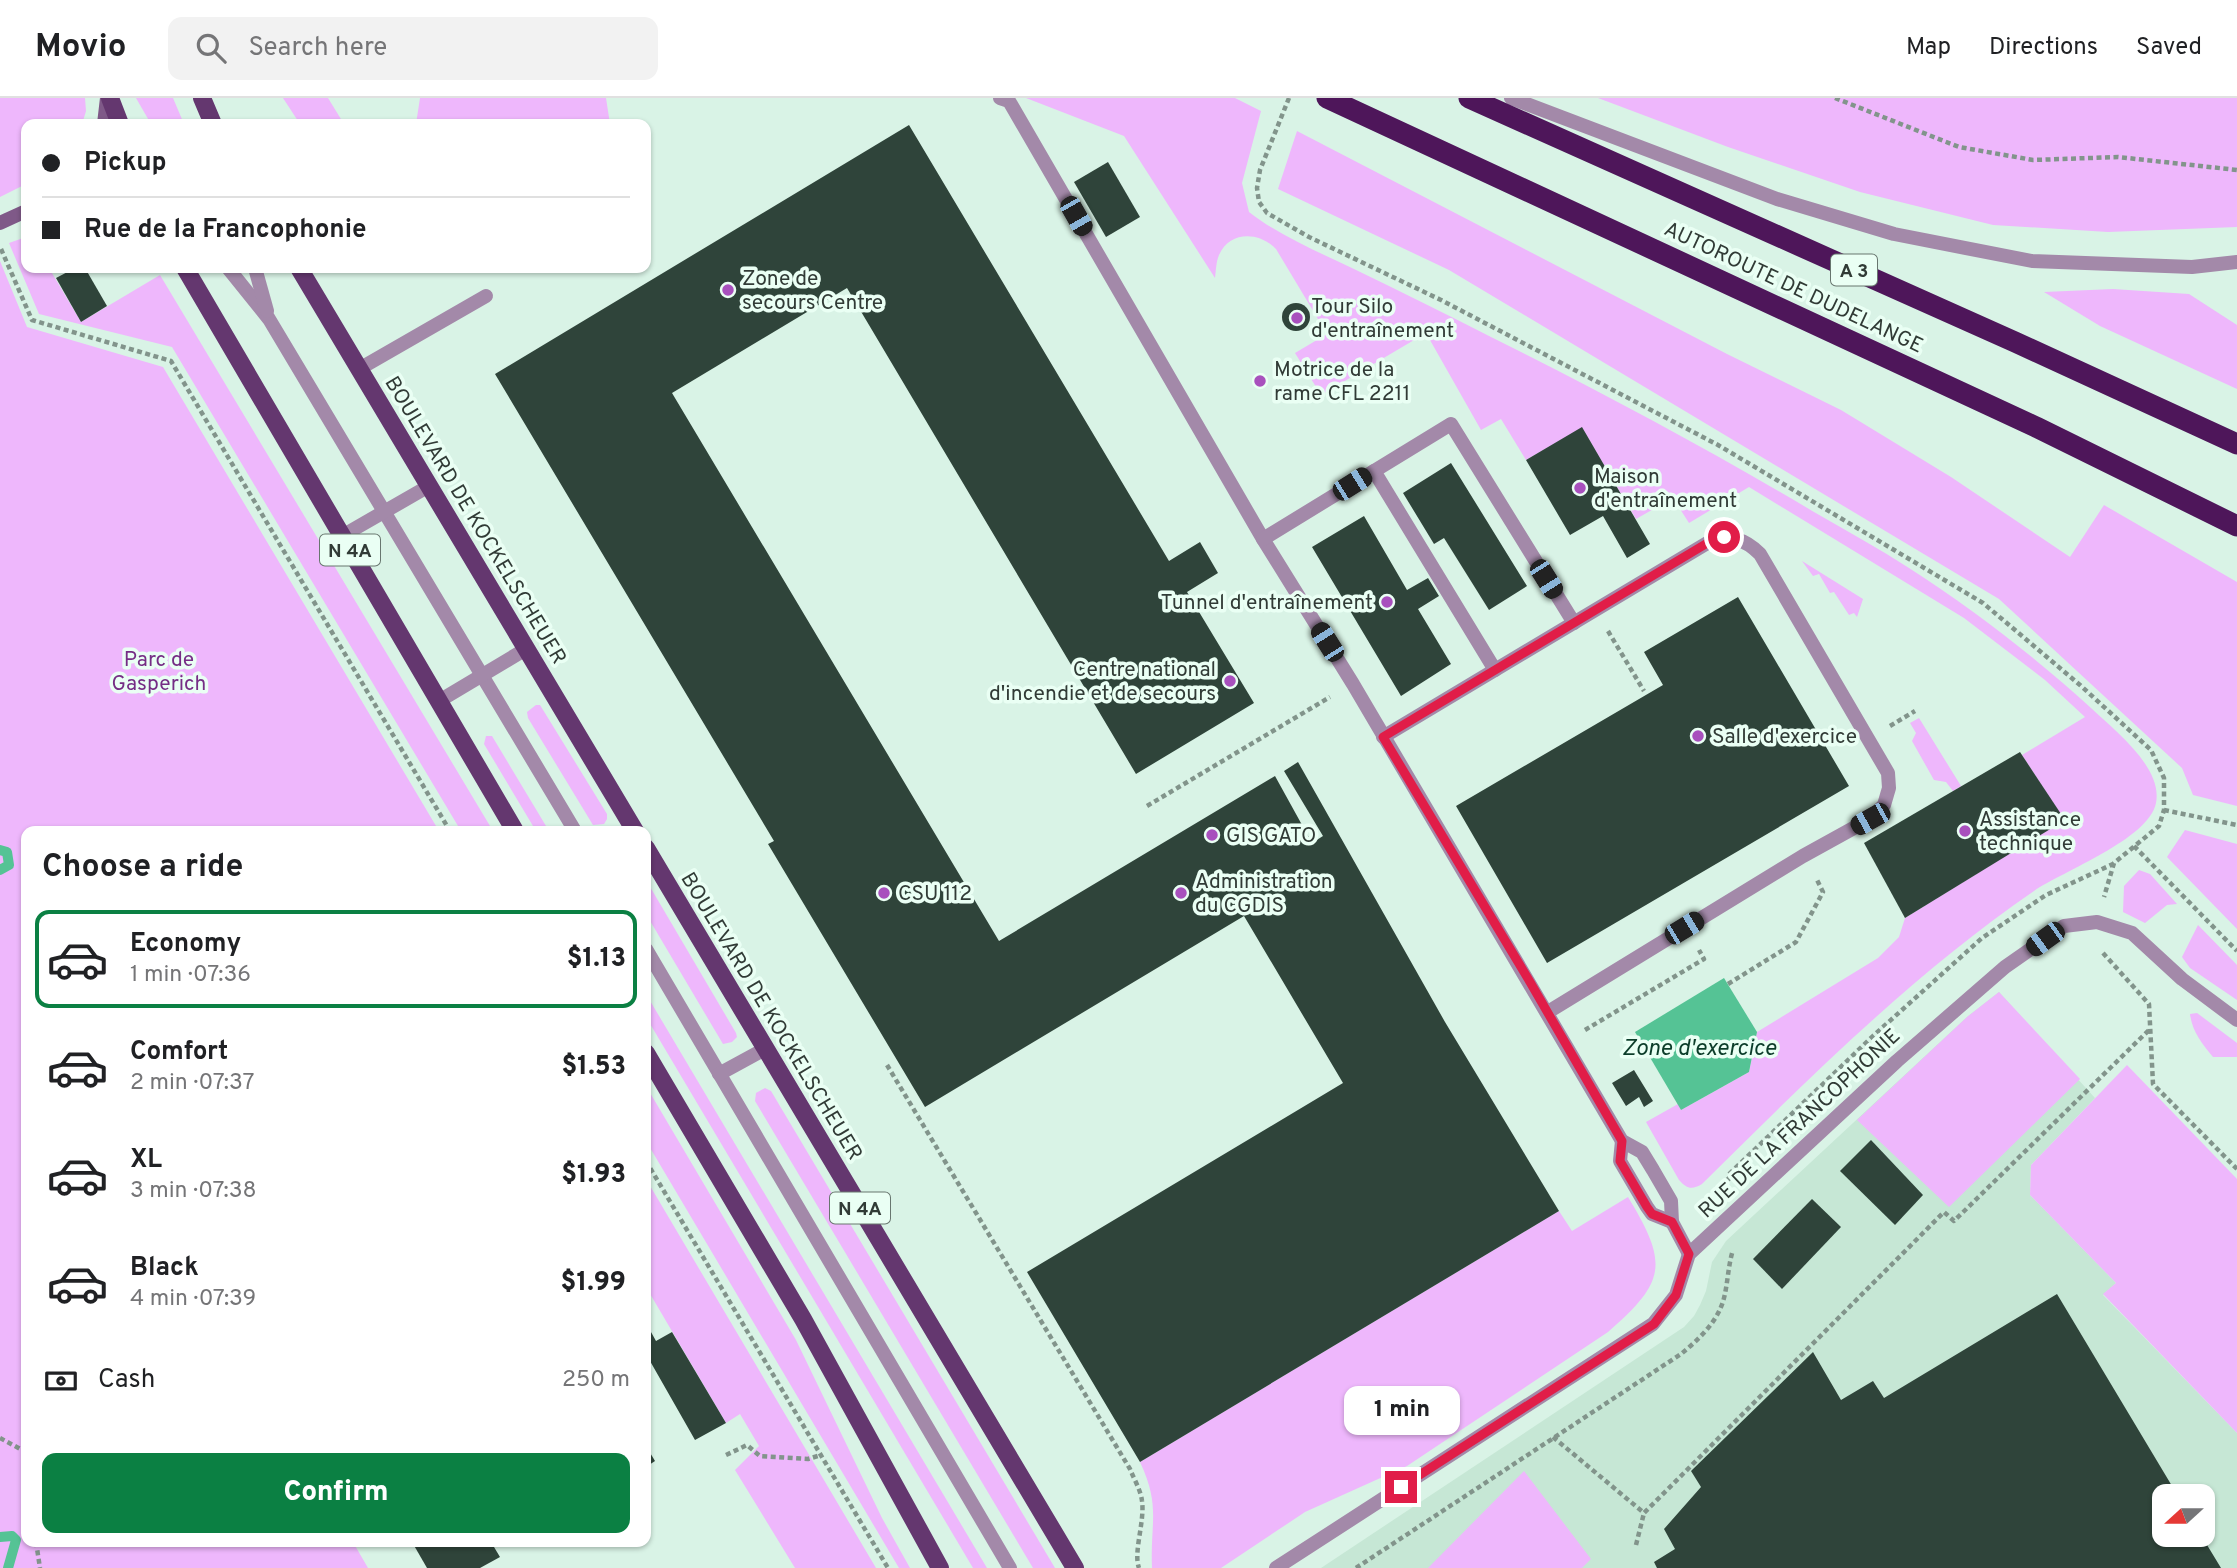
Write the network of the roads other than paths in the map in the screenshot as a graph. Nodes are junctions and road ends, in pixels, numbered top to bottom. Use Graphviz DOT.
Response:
graph roads {
  1 [pos="108,98"];
  2 [pos="202,98"];
  3 [pos="1000,98"];
  4 [pos="1327,98"];
  5 [pos="1469,98"];
  6 [pos="1511,98"];
  7 [pos="105,119"];
  8 [pos="118,119"];
  9 [pos="212,119"];
  10 [pos="21,213"];
  11 [pos="0,223"];
  12 [pos="2237,262"];
  13 [pos="188,273"];
  14 [pos="233,273"];
  15 [pos="256,273"];
  16 [pos="302,273"];
  17 [pos="486,296"];
  18 [pos="269,319"];
  19 [pos="359,369"];
  20 [pos="2237,444"];
  21 [pos="1374,471"];
  22 [pos="429,486"];
  23 [pos="385,512"];
  24 [pos="2237,526"];
  25 [pos="342,536"];
  26 [pos="1263,539"];
  27 [pos="1574,623"];
  28 [pos="526,649"];
  29 [pos="1495,670"];
  30 [pos="482,675"];
  31 [pos="439,701"];
  32 [pos="1383,737"];
  33 [pos="512,826"];
  34 [pos="572,826"];
  35 [pos="631,826"];
  36 [pos="651,856"];
  37 [pos="651,958"];
  38 [pos="1548,1012"];
  39 [pos="2237,1020"];
  40 [pos="765,1049"];
  41 [pos="651,1061"];
  42 [pos="719,1074"];
  43 [pos="1622,1141"];
  44 [pos="1672,1222"];
  45 [pos="1689,1254"];
  46 [pos="940,1568"];
  47 [pos="1010,1568"];
  48 [pos="1075,1568"];
  49 [pos="1276,1568"];
  1 -- 7 [label="street"];
  1 -- 8 [label="main road"];
  2 -- 9 [label="main road"];
  3 -- 26 [label="lane"];
  4 -- 24 [label="highway, AUTOROUTE DE DUDELANGE"];
  5 -- 20 [label="highway, AUTOROUTE DE DUDELANGE / A 3"];
  6 -- 12 [label="lane"];
  10 -- 11 [label="street"];
  13 -- 25 [label="main road, N 4A"];
  14 -- 18 [label="lane"];
  15 -- 18 [label="lane"];
  16 -- 19 [label="main road, BOULEVARD DE KOCKELSCHEUER"];
  17 -- 19 [label="lane"];
  18 -- 23 [label="lane"];
  19 -- 22 [label="main road, BOULEVARD DE KOCKELSCHEUER"];
  21 -- 26 [label="lane"];
  21 -- 27 [label="lane"];
  21 -- 29 [label="lane"];
  22 -- 23 [label="lane"];
  22 -- 28 [label="main road, BOULEVARD DE KOCKELSCHEUER"];
  23 -- 25 [label="lane"];
  23 -- 30 [label="lane"];
  25 -- 31 [label="main road, N 4A"];
  26 -- 32 [label="lane"];
  27 -- 29 [label="lane"];
  27 -- 38 [label="lane"];
  28 -- 30 [label="lane"];
  28 -- 35 [label="main road, BOULEVARD DE KOCKELSCHEUER"];
  29 -- 32 [label="lane"];
  30 -- 31 [label="lane"];
  30 -- 34 [label="lane"];
  31 -- 33 [label="main road, N 4A"];
  32 -- 38 [label="lane"];
  36 -- 40 [label="main road, BOULEVARD DE KOCKELSCHEUER / N 4A"];
  37 -- 42 [label="lane"];
  38 -- 43 [label="lane"];
  39 -- 45 [label="lane, RUE DE LA FRANCOPHONIE"];
  40 -- 42 [label="lane"];
  40 -- 48 [label="main road, BOULEVARD DE KOCKELSCHEUER / N 4A"];
  41 -- 46 [label="main road"];
  42 -- 47 [label="lane"];
  43 -- 44 [label="lane"];
  43 -- 44 [label="lane"];
  44 -- 45 [label="lane"];
  45 -- 49 [label="lane, RUE DE LA FRANCOPHONIE"];
}
